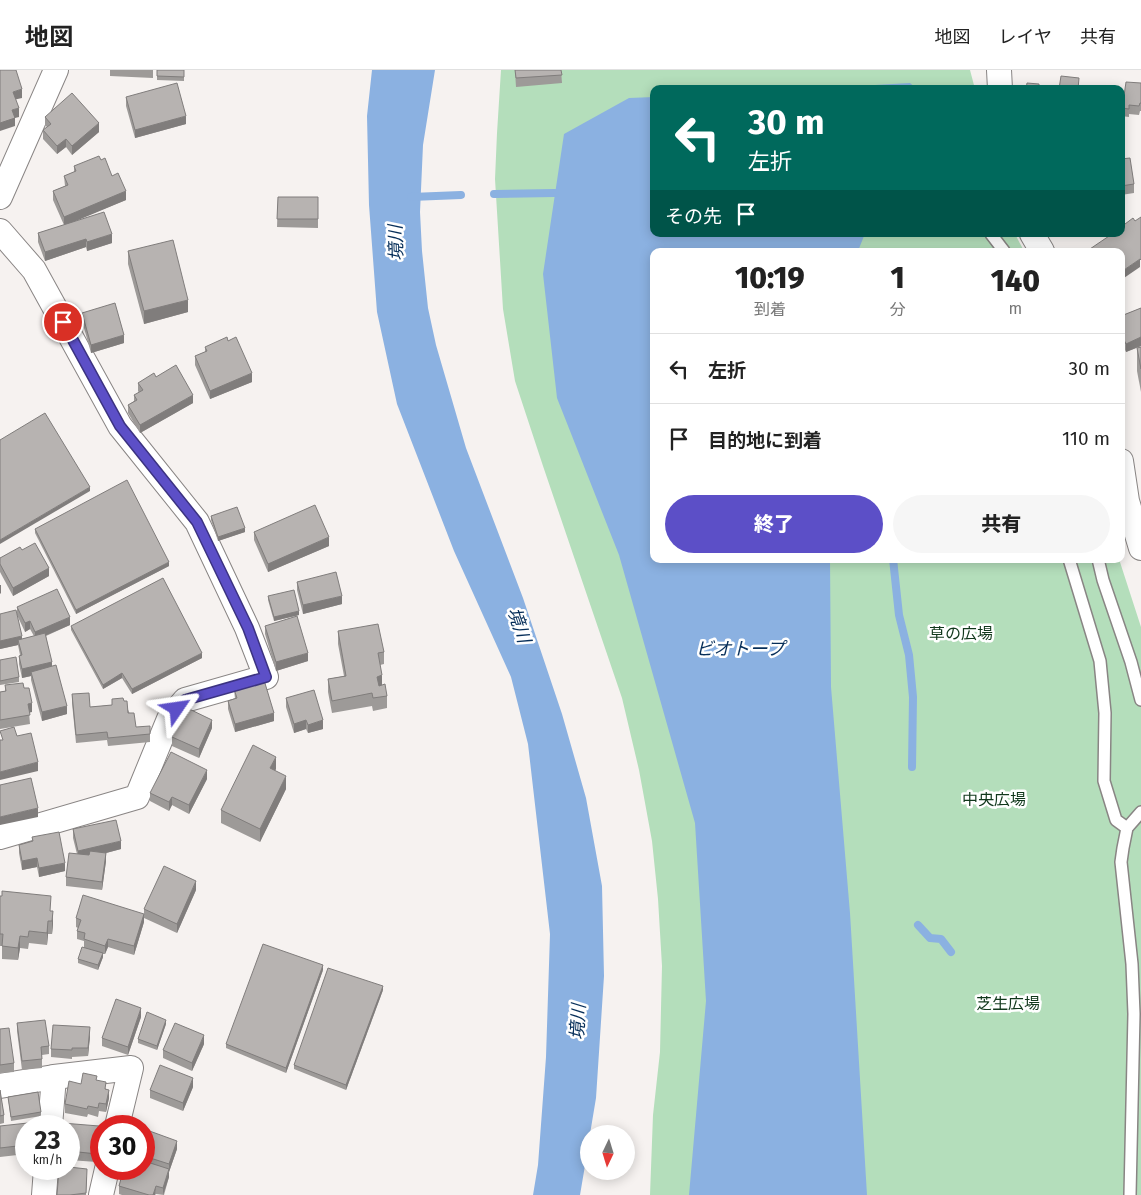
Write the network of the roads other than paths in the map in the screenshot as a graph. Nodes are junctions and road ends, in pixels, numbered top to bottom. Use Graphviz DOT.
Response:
graph roads {
  1 [pos="56,70"];
  2 [pos="998,70"];
  3 [pos="1000,85"];
  4 [pos="0,197"];
  5 [pos="0,231"];
  6 [pos="994,237"];
  7 [pos="1034,237"];
  8 [pos="1002,248"];
  9 [pos="1040,248"];
  10 [pos="1125,488"];
  11 [pos="1141,548"];
  12 [pos="1070,563"];
  13 [pos="1099,563"];
  14 [pos="1141,700"];
  15 [pos="1141,812"];
  16 [pos="1127,828"];
  17 [pos="0,837"];
  18 [pos="54,1077"];
  19 [pos="0,1086"];
  20 [pos="51,1115"];
  21 [pos="120,1115"];
  22 [pos="45,1180"];
  23 [pos="104,1180"];
  24 [pos="44,1195"];
  25 [pos="101,1195"];
  26 [pos="1130,1195"];
  1 -- 4 [label="street"];
  2 -- 3 [label="street"];
  5 -- 17 [label="street"];
  6 -- 8 [label="lane"];
  7 -- 9 [label="street"];
  10 -- 11 [label="street"];
  12 -- 16 [label="lane"];
  13 -- 14 [label="lane"];
  15 -- 16 [label="lane"];
  16 -- 26 [label="lane"];
  18 -- 19 [label="street"];
  18 -- 20 [label="street"];
  18 -- 21 [label="street"];
  22 -- 24 [label="street"];
  23 -- 25 [label="street"];
}
